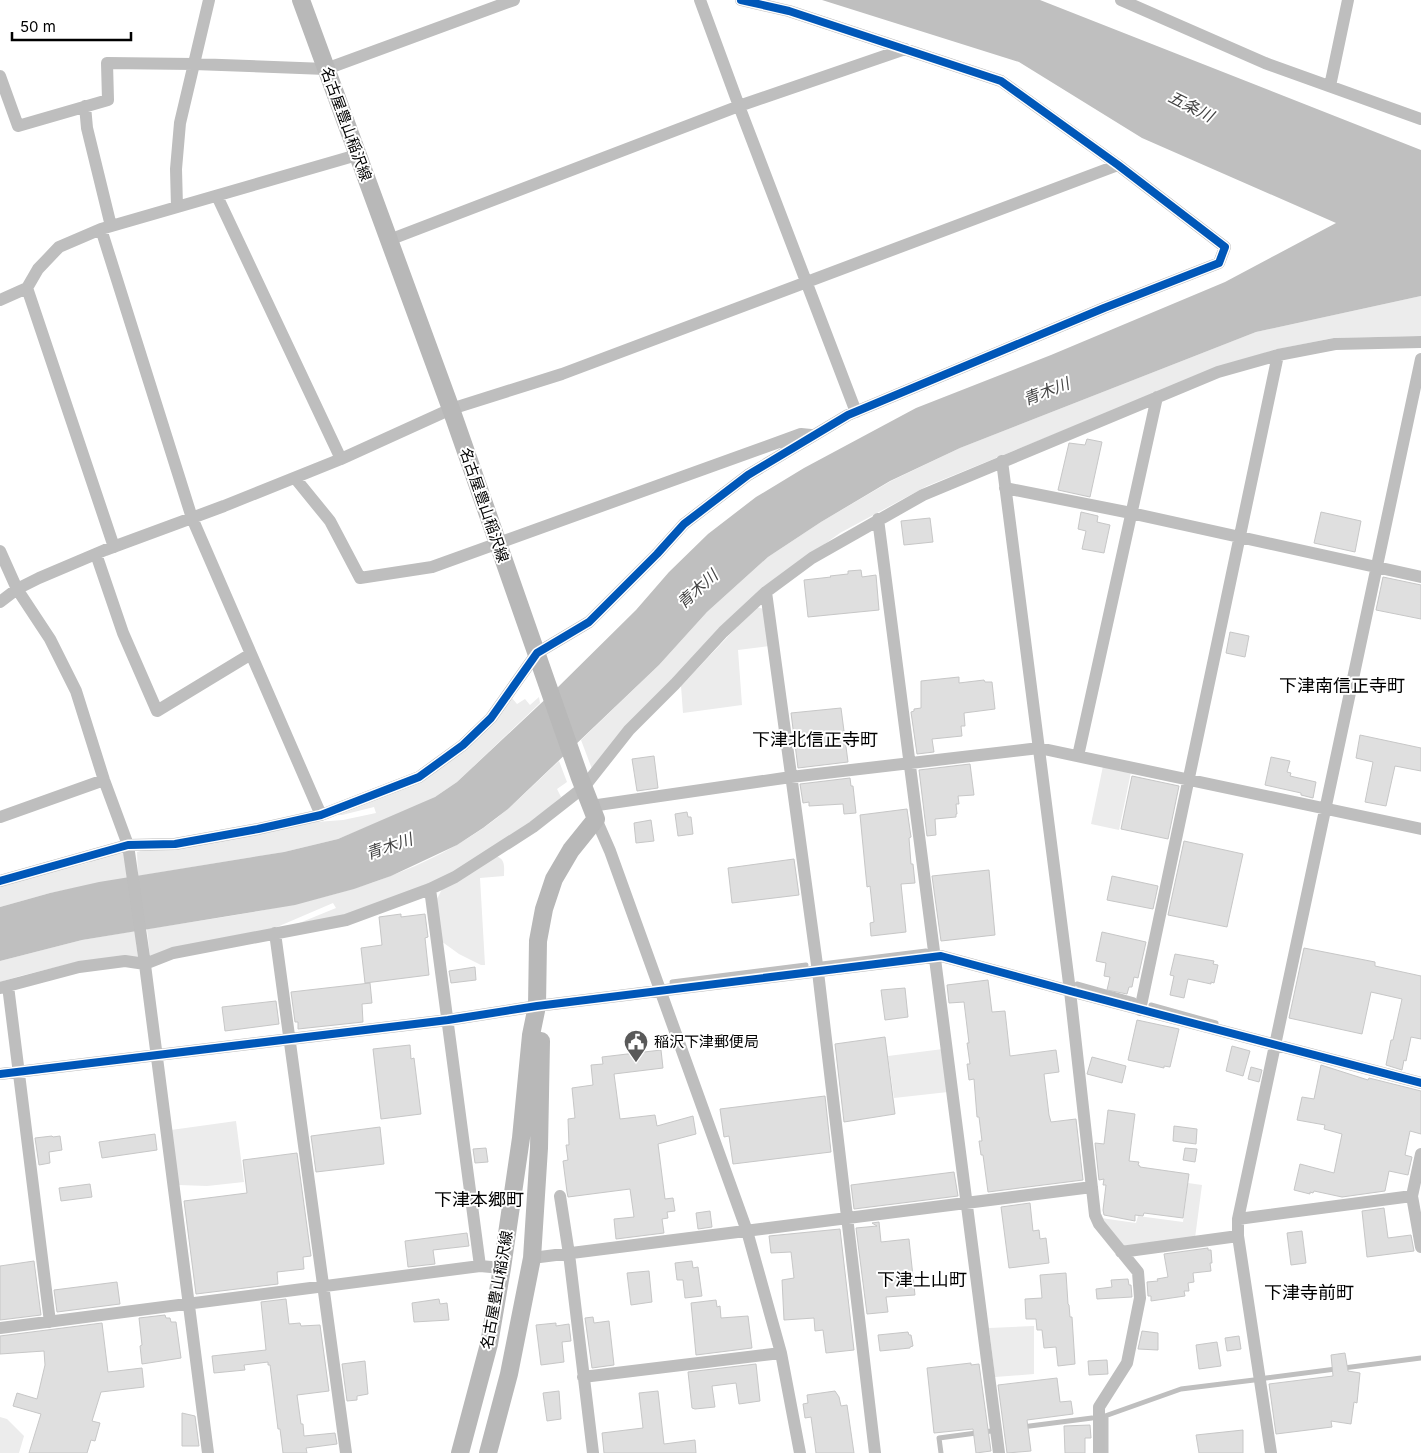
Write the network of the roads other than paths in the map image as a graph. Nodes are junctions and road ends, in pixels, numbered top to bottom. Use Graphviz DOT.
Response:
graph roads {
  1 [pos="209,0"];
  2 [pos="301,0"];
  3 [pos="514,0"];
  4 [pos="700,0"];
  5 [pos="741,0"];
  6 [pos="1120,0"];
  7 [pos="1348,0"];
  8 [pos="905,49"];
  9 [pos="194,64"];
  10 [pos="326,70"];
  11 [pos="0,76"];
  12 [pos="1330,86"];
  13 [pos="85,106"];
  14 [pos="739,106"];
  15 [pos="1421,119"];
  16 [pos="357,155"];
  17 [pos="1118,165"];
  18 [pos="217,196"];
  19 [pos="177,207"];
  20 [pos="106,227"];
  21 [pos="389,240"];
  22 [pos="806,281"];
  23 [pos="26,288"];
  24 [pos="0,300"];
  25 [pos="1421,342"];
  26 [pos="1278,354"];
  27 [pos="1421,359"];
  28 [pos="1157,397"];
  29 [pos="450,409"];
  30 [pos="856,412"];
  31 [pos="814,436"];
  32 [pos="342,459"];
  33 [pos="1002,461"];
  34 [pos="295,478"];
  35 [pos="1005,488"];
  36 [pos="1131,513"];
  37 [pos="192,518"];
  38 [pos="878,519"];
  39 [pos="1240,537"];
  40 [pos="498,544"];
  41 [pos="114,547"];
  42 [pos="0,551"];
  43 [pos="96,554"];
  44 [pos="1376,567"];
  45 [pos="1421,577"];
  46 [pos="17,589"];
  47 [pos="766,592"];
  48 [pos="0,602"];
  49 [pos="251,654"];
  50 [pos="539,660"];
  51 [pos="1039,748"];
  52 [pos="1078,756"];
  53 [pos="911,763"];
  54 [pos="791,777"];
  55 [pos="1189,779"];
  56 [pos="104,780"];
  57 [pos="582,782"];
  58 [pos="1326,808"];
  59 [pos="594,812"];
  60 [pos="321,815"];
  61 [pos="0,817"];
  62 [pos="1421,829"];
  63 [pos="129,848"];
  64 [pos="0,881"];
  65 [pos="430,889"];
  66 [pos="275,933"];
  67 [pos="935,956"];
  68 [pos="144,960"];
  69 [pos="818,972"];
  70 [pos="4,987"];
  71 [pos="1070,991"];
  72 [pos="660,992"];
  73 [pos="536,1006"];
  74 [pos="1140,1010"];
  75 [pos="448,1020"];
  76 [pos="290,1039"];
  77 [pos="1276,1046"];
  78 [pos="157,1056"];
  79 [pos="19,1072"];
  80 [pos="0,1074"];
  81 [pos="1421,1083"];
  82 [pos="1421,1154"];
  83 [pos="1092,1187"];
  84 [pos="560,1196"];
  85 [pos="1412,1196"];
  86 [pos="967,1203"];
  87 [pos="847,1218"];
  88 [pos="1238,1219"];
  89 [pos="747,1231"];
  90 [pos="1238,1236"];
  91 [pos="1421,1247"];
  92 [pos="1121,1252"];
  93 [pos="569,1254"];
  94 [pos="532,1258"];
  95 [pos="480,1266"];
  96 [pos="502,1268"];
  97 [pos="324,1287"];
  98 [pos="189,1305"];
  99 [pos="50,1322"];
  100 [pos="0,1328"];
  101 [pos="781,1353"];
  102 [pos="584,1376"];
  103 [pos="208,1453"];
  104 [pos="346,1453"];
  105 [pos="460,1453"];
  106 [pos="488,1453"];
  107 [pos="592,1453"];
  108 [pos="800,1453"];
  109 [pos="875,1453"];
  110 [pos="999,1453"];
  111 [pos="1099,1453"];
  112 [pos="1270,1453"];
  1 -- 9 [label="street"];
  2 -- 10 [label="main road, 名古屋豊山稲沢線"];
  3 -- 10 [label="street"];
  4 -- 14 [label="street"];
  5 -- 8 [label="street"];
  6 -- 12 [label="street"];
  7 -- 12 [label="street"];
  8 -- 14 [label="street"];
  8 -- 17 [label="street"];
  9 -- 10 [label="street"];
  9 -- 13 [label="street"];
  9 -- 19 [label="street"];
  10 -- 16 [label="main road, 名古屋豊山稲沢線"];
  11 -- 13 [label="street"];
  12 -- 15 [label="street"];
  13 -- 20 [label="street"];
  14 -- 21 [label="street"];
  14 -- 22 [label="street"];
  16 -- 18 [label="street"];
  16 -- 21 [label="main road, 名古屋豊山稲沢線"];
  17 -- 22 [label="street"];
  17 -- 30 [label="street"];
  18 -- 19 [label="street"];
  18 -- 32 [label="street"];
  19 -- 20 [label="street"];
  20 -- 23 [label="street"];
  20 -- 37 [label="street"];
  21 -- 29 [label="main road, 名古屋豊山稲沢線"];
  22 -- 29 [label="street"];
  22 -- 30 [label="street"];
  23 -- 24 [label="street"];
  23 -- 41 [label="street"];
  25 -- 26 [label="street"];
  26 -- 28 [label="street"];
  26 -- 39 [label="street"];
  27 -- 44 [label="street"];
  28 -- 33 [label="street"];
  28 -- 36 [label="street"];
  29 -- 32 [label="street"];
  29 -- 40 [label="main road, 名古屋豊山稲沢線"];
  30 -- 31 [label="street"];
  31 -- 40 [label="street"];
  31 -- 50 [label="street"];
  32 -- 34 [label="street"];
  33 -- 35 [label="street"];
  33 -- 38 [label="street"];
  34 -- 37 [label="street"];
  34 -- 40 [label="street"];
  35 -- 36 [label="street"];
  35 -- 51 [label="street"];
  36 -- 39 [label="street"];
  36 -- 52 [label="street"];
  37 -- 41 [label="street"];
  37 -- 49 [label="street"];
  38 -- 47 [label="street"];
  38 -- 53 [label="street"];
  39 -- 44 [label="street"];
  39 -- 55 [label="street"];
  40 -- 50 [label="main road, 名古屋豊山稲沢線"];
  41 -- 43 [label="street"];
  42 -- 46 [label="street"];
  43 -- 46 [label="street"];
  43 -- 49 [label="street"];
  44 -- 45 [label="street"];
  44 -- 58 [label="street"];
  46 -- 48 [label="street"];
  46 -- 56 [label="street"];
  47 -- 54 [label="street"];
  47 -- 57 [label="street"];
  49 -- 60 [label="street"];
  50 -- 57 [label="main road, 名古屋豊山稲沢線"];
  50 -- 60 [label="street"];
  51 -- 52 [label="street"];
  51 -- 53 [label="street"];
  51 -- 71 [label="street"];
  52 -- 55 [label="street"];
  53 -- 54 [label="street"];
  53 -- 67 [label="street"];
  54 -- 59 [label="street"];
  54 -- 69 [label="street"];
  55 -- 58 [label="street"];
  55 -- 74 [label="street"];
  56 -- 61 [label="street"];
  56 -- 63 [label="street"];
  57 -- 59 [label="main road, 名古屋豊山稲沢線"];
  57 -- 65 [label="street"];
  58 -- 62 [label="street"];
  58 -- 77 [label="street"];
  59 -- 72 [label="street"];
  59 -- 73 [label="main road, 名古屋豊山稲沢線"];
  60 -- 63 [label="street"];
  63 -- 64 [label="street"];
  63 -- 68 [label="street"];
  65 -- 66 [label="street"];
  65 -- 75 [label="street"];
  66 -- 68 [label="street"];
  66 -- 76 [label="street"];
  67 -- 69 [label="street"];
  67 -- 71 [label="street"];
  67 -- 86 [label="street"];
  68 -- 70 [label="street"];
  68 -- 78 [label="street"];
  69 -- 72 [label="street"];
  69 -- 87 [label="street"];
  70 -- 79 [label="street"];
  71 -- 74 [label="street"];
  71 -- 83 [label="street"];
  72 -- 73 [label="street"];
  72 -- 89 [label="street"];
  73 -- 75 [label="street"];
  73 -- 94 [label="main road, 名古屋豊山稲沢線"];
  73 -- 96 [label="main road, 名古屋豊山稲沢線"];
  74 -- 77 [label="street"];
  75 -- 76 [label="street"];
  75 -- 95 [label="street"];
  76 -- 78 [label="street"];
  76 -- 97 [label="street"];
  77 -- 81 [label="street"];
  77 -- 88 [label="street"];
  78 -- 79 [label="street"];
  78 -- 98 [label="street"];
  79 -- 80 [label="street"];
  79 -- 99 [label="street"];
  82 -- 85 [label="street"];
  83 -- 86 [label="street"];
  83 -- 92 [label="street"];
  84 -- 93 [label="street"];
  85 -- 88 [label="street"];
  85 -- 91 [label="street"];
  86 -- 87 [label="street"];
  86 -- 110 [label="street"];
  87 -- 89 [label="street"];
  87 -- 109 [label="street"];
  88 -- 90 [label="street"];
  89 -- 93 [label="street"];
  89 -- 101 [label="street"];
  90 -- 92 [label="street"];
  90 -- 112 [label="street"];
  92 -- 111 [label="street"];
  93 -- 94 [label="street"];
  93 -- 102 [label="street"];
  94 -- 106 [label="main road, 名古屋豊山稲沢線"];
  95 -- 96 [label="street"];
  95 -- 97 [label="street"];
  96 -- 105 [label="main road, 名古屋豊山稲沢線"];
  97 -- 98 [label="street"];
  97 -- 104 [label="street"];
  98 -- 99 [label="street"];
  98 -- 103 [label="street"];
  99 -- 100 [label="street"];
  101 -- 102 [label="street"];
  101 -- 108 [label="street"];
  102 -- 107 [label="street"];
}
